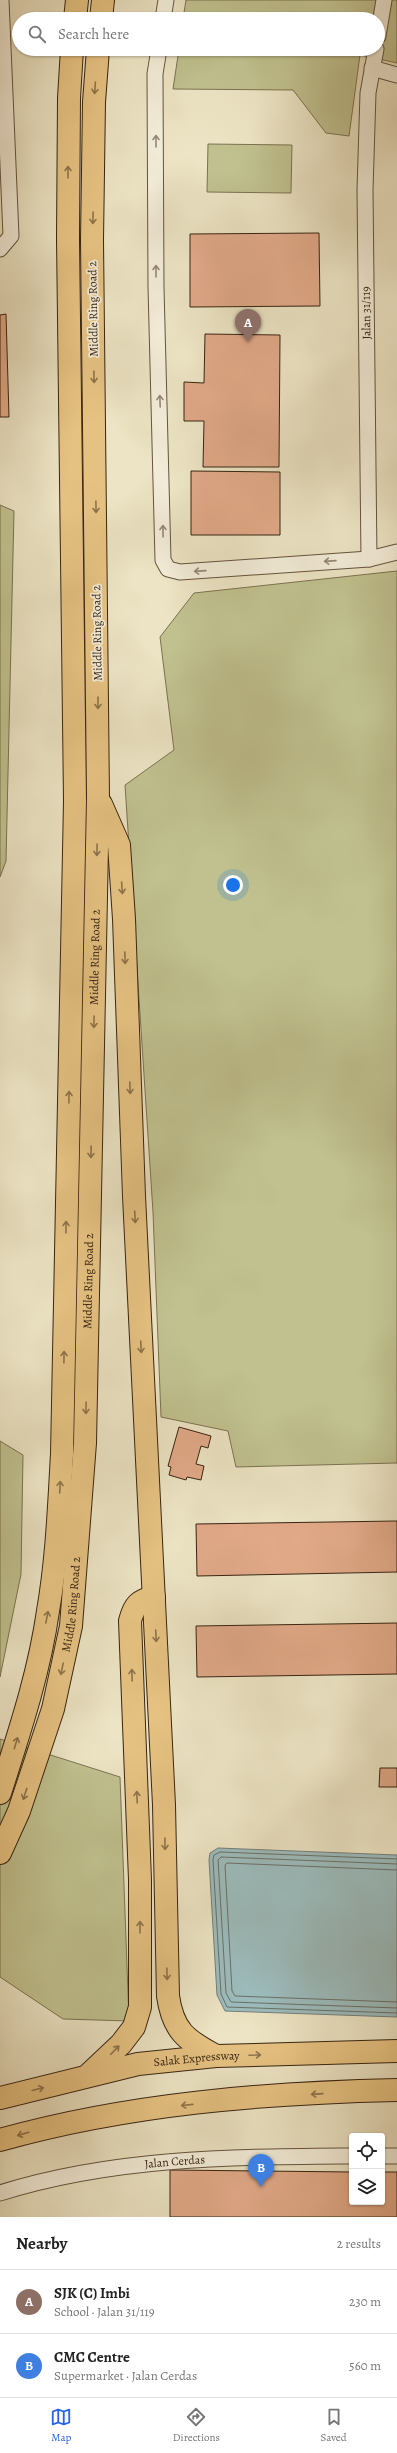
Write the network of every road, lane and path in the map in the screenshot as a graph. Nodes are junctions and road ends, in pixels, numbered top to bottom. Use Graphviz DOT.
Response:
graph roads {
  1 [pos="1,0"];
  2 [pos="78,0"];
  3 [pos="103,0"];
  4 [pos="166,0"];
  5 [pos="384,0"];
  6 [pos="76,12"];
  7 [pos="102,12"];
  8 [pos="165,12"];
  9 [pos="382,12"];
  10 [pos="72,56"];
  11 [pos="97,56"];
  12 [pos="158,56"];
  13 [pos="375,56"];
  14 [pos="372,68"];
  15 [pos="397,75"];
  16 [pos="0,249"];
  17 [pos="397,552"];
  18 [pos="369,559"];
  19 [pos="98,797"];
  20 [pos="154,1597"];
  21 [pos="0,1793"];
  22 [pos="0,1853"];
  23 [pos="397,2051"];
  24 [pos="216,2056"];
  25 [pos="86,2076"];
  26 [pos="397,2090"];
  27 [pos="0,2098"];
  28 [pos="0,2140"];
  29 [pos="349,2156"];
  30 [pos="385,2156"];
  31 [pos="397,2156"];
  32 [pos="0,2193"];
  1 -- 16 [label="street"];
  2 -- 6 [label="highway"];
  3 -- 7 [label="highway"];
  4 -- 8 [label="street"];
  5 -- 9 [label="street"];
  21 -- 10 [label="highway, Middle Ring Road 2, one-way"];
  11 -- 19 [label="highway, Middle Ring Road 2, one-way"];
  18 -- 12 [label="street, one-way"];
  13 -- 14 [label="street, Jalan 31/119"];
  14 -- 15 [label="street"];
  14 -- 18 [label="street, Jalan 31/119"];
  17 -- 18 [label="street"];
  19 -- 20 [label="highway, one-way"];
  19 -- 22 [label="highway, Middle Ring Road 2, one-way"];
  20 -- 24 [label="highway, one-way"];
  25 -- 20 [label="highway, one-way"];
  24 -- 23 [label="highway, Salak Expressway, one-way"];
  24 -- 25 [label="highway, Salak Expressway"];
  27 -- 25 [label="highway, Salak Expressway, one-way"];
  26 -- 28 [label="highway, one-way"];
  29 -- 32 [label="street, Jalan Cerdas"];
  30 -- 31 [label="street"];
}
